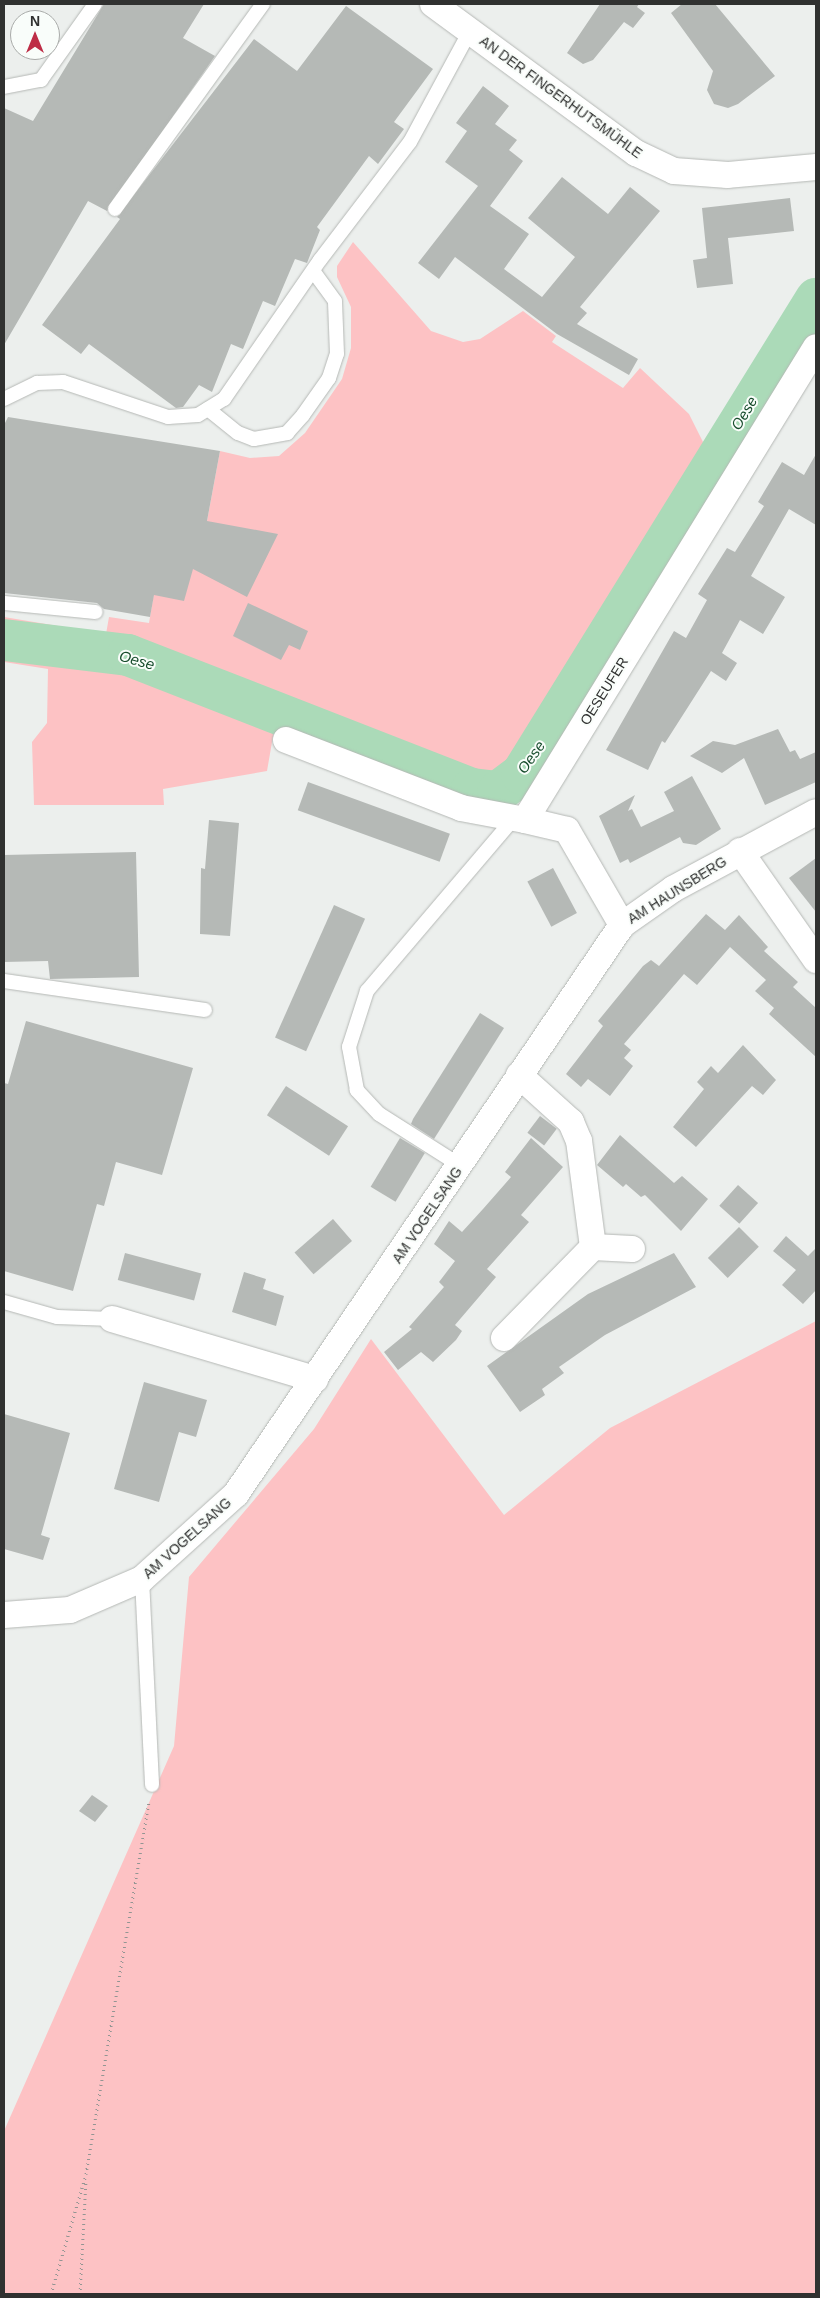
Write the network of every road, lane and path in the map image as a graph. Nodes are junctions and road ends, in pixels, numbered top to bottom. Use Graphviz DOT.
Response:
graph roads {
  1 [pos="94,4"];
  2 [pos="263,4"];
  3 [pos="433,4"];
  4 [pos="470,31"];
  5 [pos="4,87"];
  6 [pos="816,167"];
  7 [pos="115,209"];
  8 [pos="313,271"];
  9 [pos="816,347"];
  10 [pos="4,399"];
  11 [pos="208,409"];
  12 [pos="4,602"];
  13 [pos="96,612"];
  14 [pos="286,740"];
  15 [pos="816,812"];
  16 [pos="519,819"];
  17 [pos="740,851"];
  18 [pos="622,925"];
  19 [pos="816,960"];
  20 [pos="4,981"];
  21 [pos="205,1010"];
  22 [pos="519,1075"];
  23 [pos="460,1166"];
  24 [pos="593,1247"];
  25 [pos="632,1249"];
  26 [pos="4,1302"];
  27 [pos="112,1319"];
  28 [pos="504,1338"];
  29 [pos="316,1379"];
  30 [pos="142,1579"];
  31 [pos="4,1615"];
  32 [pos="152,1785"];
  33 [pos="86,2174"];
  34 [pos="51,2294"];
  35 [pos="80,2294"];
  1 -- 5 [label="lane"];
  2 -- 7 [label="lane"];
  3 -- 4 [label="street, AN DER FINGERHUTSMÜHLE"];
  4 -- 6 [label="street, AN DER FINGERHUTSMÜHLE"];
  4 -- 8 [label="lane"];
  8 -- 11 [label="lane"];
  8 -- 11 [label="lane"];
  9 -- 16 [label="street, OESEUFER"];
  10 -- 11 [label="lane"];
  12 -- 13 [label="lane"];
  14 -- 16 [label="street"];
  15 -- 17 [label="street, AM HAUNSBERG"];
  16 -- 18 [label="street, AM HAUNSBERG"];
  16 -- 23 [label="lane"];
  17 -- 18 [label="street, AM HAUNSBERG"];
  17 -- 19 [label="street"];
  18 -- 22 [label="street, AM VOGELSANG"];
  20 -- 21 [label="lane"];
  22 -- 23 [label="street, AM VOGELSANG"];
  22 -- 24 [label="street"];
  23 -- 29 [label="street, AM VOGELSANG"];
  24 -- 25 [label="street"];
  24 -- 28 [label="street"];
  26 -- 27 [label="lane"];
  27 -- 29 [label="street"];
  29 -- 30 [label="street, AM VOGELSANG"];
  30 -- 31 [label="street, AM VOGELSANG"];
  30 -- 32 [label="lane"];
  32 -- 33 [label="path"];
  33 -- 34 [label="path"];
  33 -- 35 [label="path"];
}
